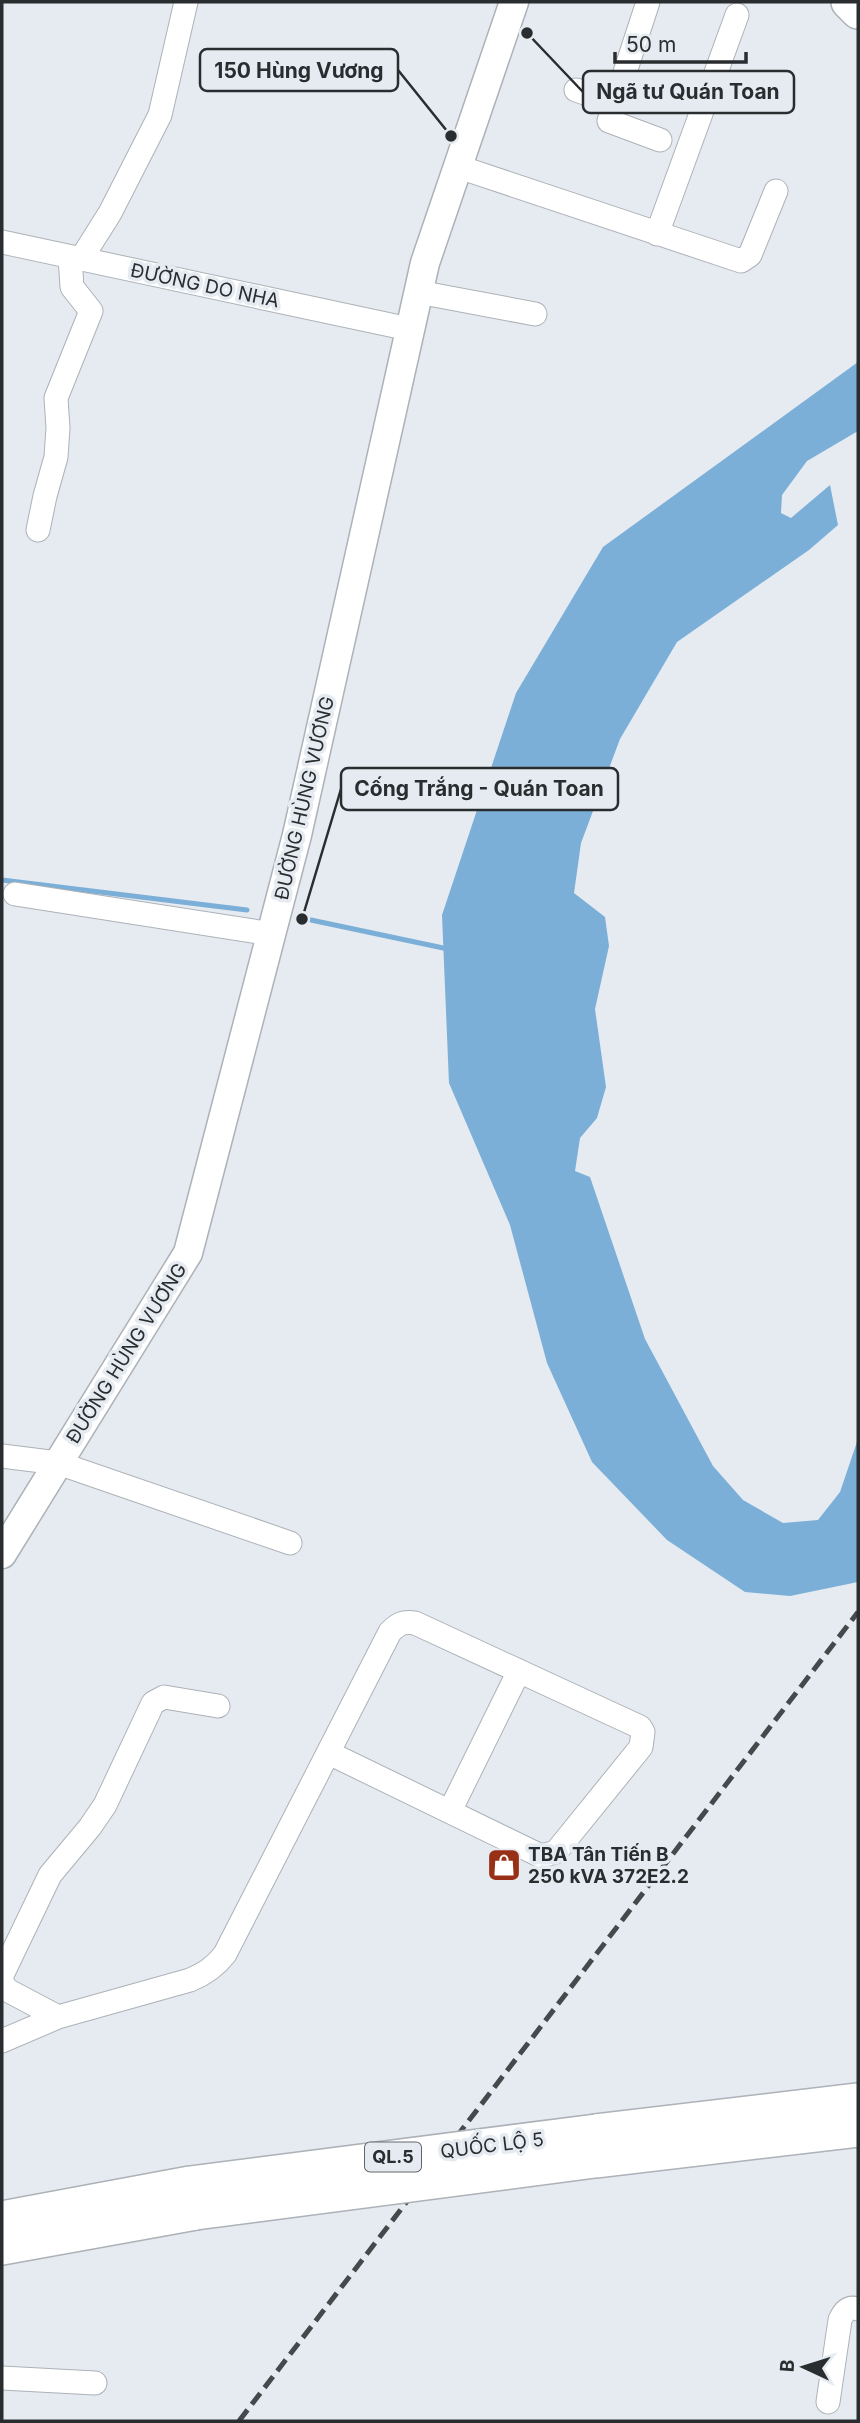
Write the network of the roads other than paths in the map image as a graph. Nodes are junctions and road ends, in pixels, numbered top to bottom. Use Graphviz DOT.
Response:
graph roads {
  1 [pos="186,2"];
  2 [pos="514,2"];
  3 [pos="648,2"];
  4 [pos="848,2"];
  5 [pos="858,12"];
  6 [pos="737,15"];
  7 [pos="576,90"];
  8 [pos="614,103"];
  9 [pos="660,140"];
  10 [pos="456,166"];
  11 [pos="776,191"];
  12 [pos="657,234"];
  13 [pos="2,242"];
  14 [pos="76,258"];
  15 [pos="418,292"];
  16 [pos="535,314"];
  17 [pos="409,329"];
  18 [pos="38,530"];
  19 [pos="15,894"];
  20 [pos="272,934"];
  21 [pos="2,1456"];
  22 [pos="58,1463"];
  23 [pos="290,1543"];
  24 [pos="2,1554"];
  25 [pos="519,1671"];
  26 [pos="218,1706"];
  27 [pos="329,1754"];
  28 [pos="450,1811"];
  29 [pos="2,1975"];
  30 [pos="2,1982"];
  31 [pos="58,2017"];
  32 [pos="2,2041"];
  33 [pos="858,2099"];
  34 [pos="858,2130"];
  35 [pos="596,2146"];
  36 [pos="193,2198"];
  37 [pos="2,2218"];
  38 [pos="2,2248"];
  39 [pos="858,2309"];
  40 [pos="2,2378"];
  41 [pos="95,2383"];
  42 [pos="828,2402"];
  1 -- 14 [label="street"];
  2 -- 10 [label="main road, ĐƯỜNG HÙNG VƯƠNG"];
  3 -- 8 [label="street"];
  4 -- 5 [label="highway"];
  6 -- 12 [label="street"];
  7 -- 8 [label="street"];
  8 -- 9 [label="street"];
  10 -- 12 [label="street"];
  10 -- 15 [label="main road, ĐƯỜNG HÙNG VƯƠNG"];
  11 -- 12 [label="street"];
  13 -- 14 [label="street, ĐƯỜNG DO NHA"];
  14 -- 17 [label="street, ĐƯỜNG DO NHA"];
  14 -- 18 [label="street"];
  15 -- 16 [label="street"];
  15 -- 17 [label="main road, ĐƯỜNG HÙNG VƯƠNG"];
  17 -- 20 [label="main road, ĐƯỜNG HÙNG VƯƠNG"];
  19 -- 20 [label="street"];
  20 -- 22 [label="main road, ĐƯỜNG HÙNG VƯƠNG"];
  21 -- 22 [label="street"];
  22 -- 23 [label="street"];
  22 -- 24 [label="main road, ĐƯỜNG HÙNG VƯƠNG"];
  25 -- 27 [label="street"];
  25 -- 28 [label="street"];
  25 -- 28 [label="street"];
  26 -- 29 [label="street"];
  27 -- 28 [label="street"];
  27 -- 31 [label="street"];
  30 -- 31 [label="street"];
  31 -- 32 [label="street"];
  33 -- 35 [label="highway, QUỐC LỘ 5 / QL.5"];
  34 -- 35 [label="highway, QUỐC LỘ 5 / QL.5"];
  35 -- 36 [label="highway, QUỐC LỘ 5 / QL.5, bridge"];
  36 -- 37 [label="highway, QUỐC LỘ 5 / QL.5"];
  36 -- 38 [label="highway, QUỐC LỘ 5 / QL.5"];
  39 -- 42 [label="street"];
  40 -- 41 [label="street"];
}
